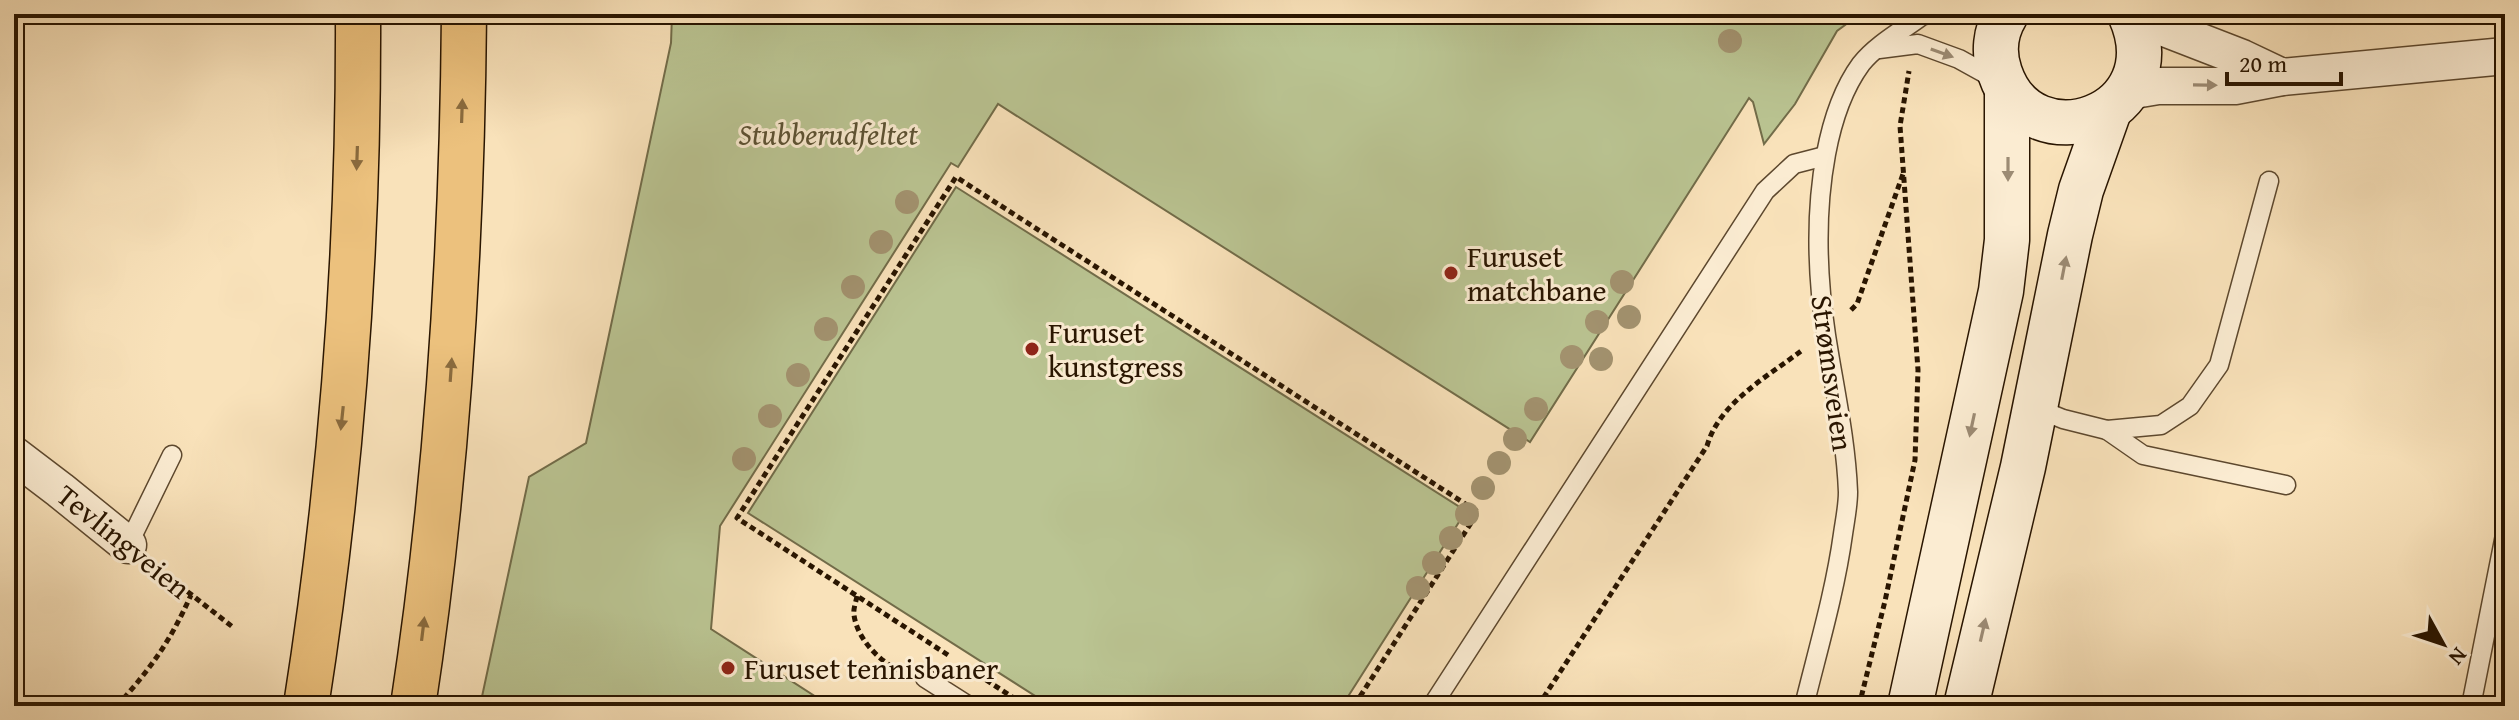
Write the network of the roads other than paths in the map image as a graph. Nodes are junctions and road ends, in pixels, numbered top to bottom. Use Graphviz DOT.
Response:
graph roads {
  1 [pos="342,14"];
  2 [pos="358,14"];
  3 [pos="464,14"];
  4 [pos="1932,14"];
  5 [pos="2006,14"];
  6 [pos="2131,14"];
  7 [pos="1876,49"];
  8 [pos="2505,56"];
  9 [pos="2282,77"];
  10 [pos="358,80"];
  11 [pos="2005,87"];
  12 [pos="2118,101"];
  13 [pos="1825,156"];
  14 [pos="2269,181"];
  15 [pos="2036,408"];
  16 [pos="2107,430"];
  17 [pos="14,455"];
  18 [pos="172,455"];
  19 [pos="2286,485"];
  20 [pos="2505,535"];
  21 [pos="128,545"];
  22 [pos="925,678"];
  23 [pos="306,706"];
  24 [pos="413,706"];
  25 [pos="969,706"];
  26 [pos="1432,706"];
  27 [pos="1804,706"];
  28 [pos="1910,706"];
  29 [pos="1966,706"];
  30 [pos="2471,706"];
  1 -- 10 [label="highway"];
  2 -- 10 [label="highway"];
  24 -- 3 [label="highway, one-way"];
  4 -- 7 [label="lane, Strømsveien"];
  5 -- 11 [label="main road"];
  6 -- 9 [label="street"];
  6 -- 12 [label="main road"];
  7 -- 11 [label="lane, one-way"];
  7 -- 13 [label="lane, Strømsveien"];
  8 -- 9 [label="street"];
  12 -- 9 [label="street, one-way"];
  10 -- 23 [label="highway, one-way"];
  11 -- 12 [label="main road"];
  11 -- 28 [label="main road, one-way"];
  15 -- 12 [label="main road, one-way"];
  13 -- 26 [label="lane"];
  13 -- 27 [label="lane, Strømsveien"];
  14 -- 16 [label="lane"];
  15 -- 16 [label="lane"];
  29 -- 15 [label="main road, one-way"];
  16 -- 19 [label="lane"];
  17 -- 21 [label="street, Tevlingveien"];
  18 -- 21 [label="lane"];
  20 -- 30 [label="lane"];
  22 -- 25 [label="lane"];
}
